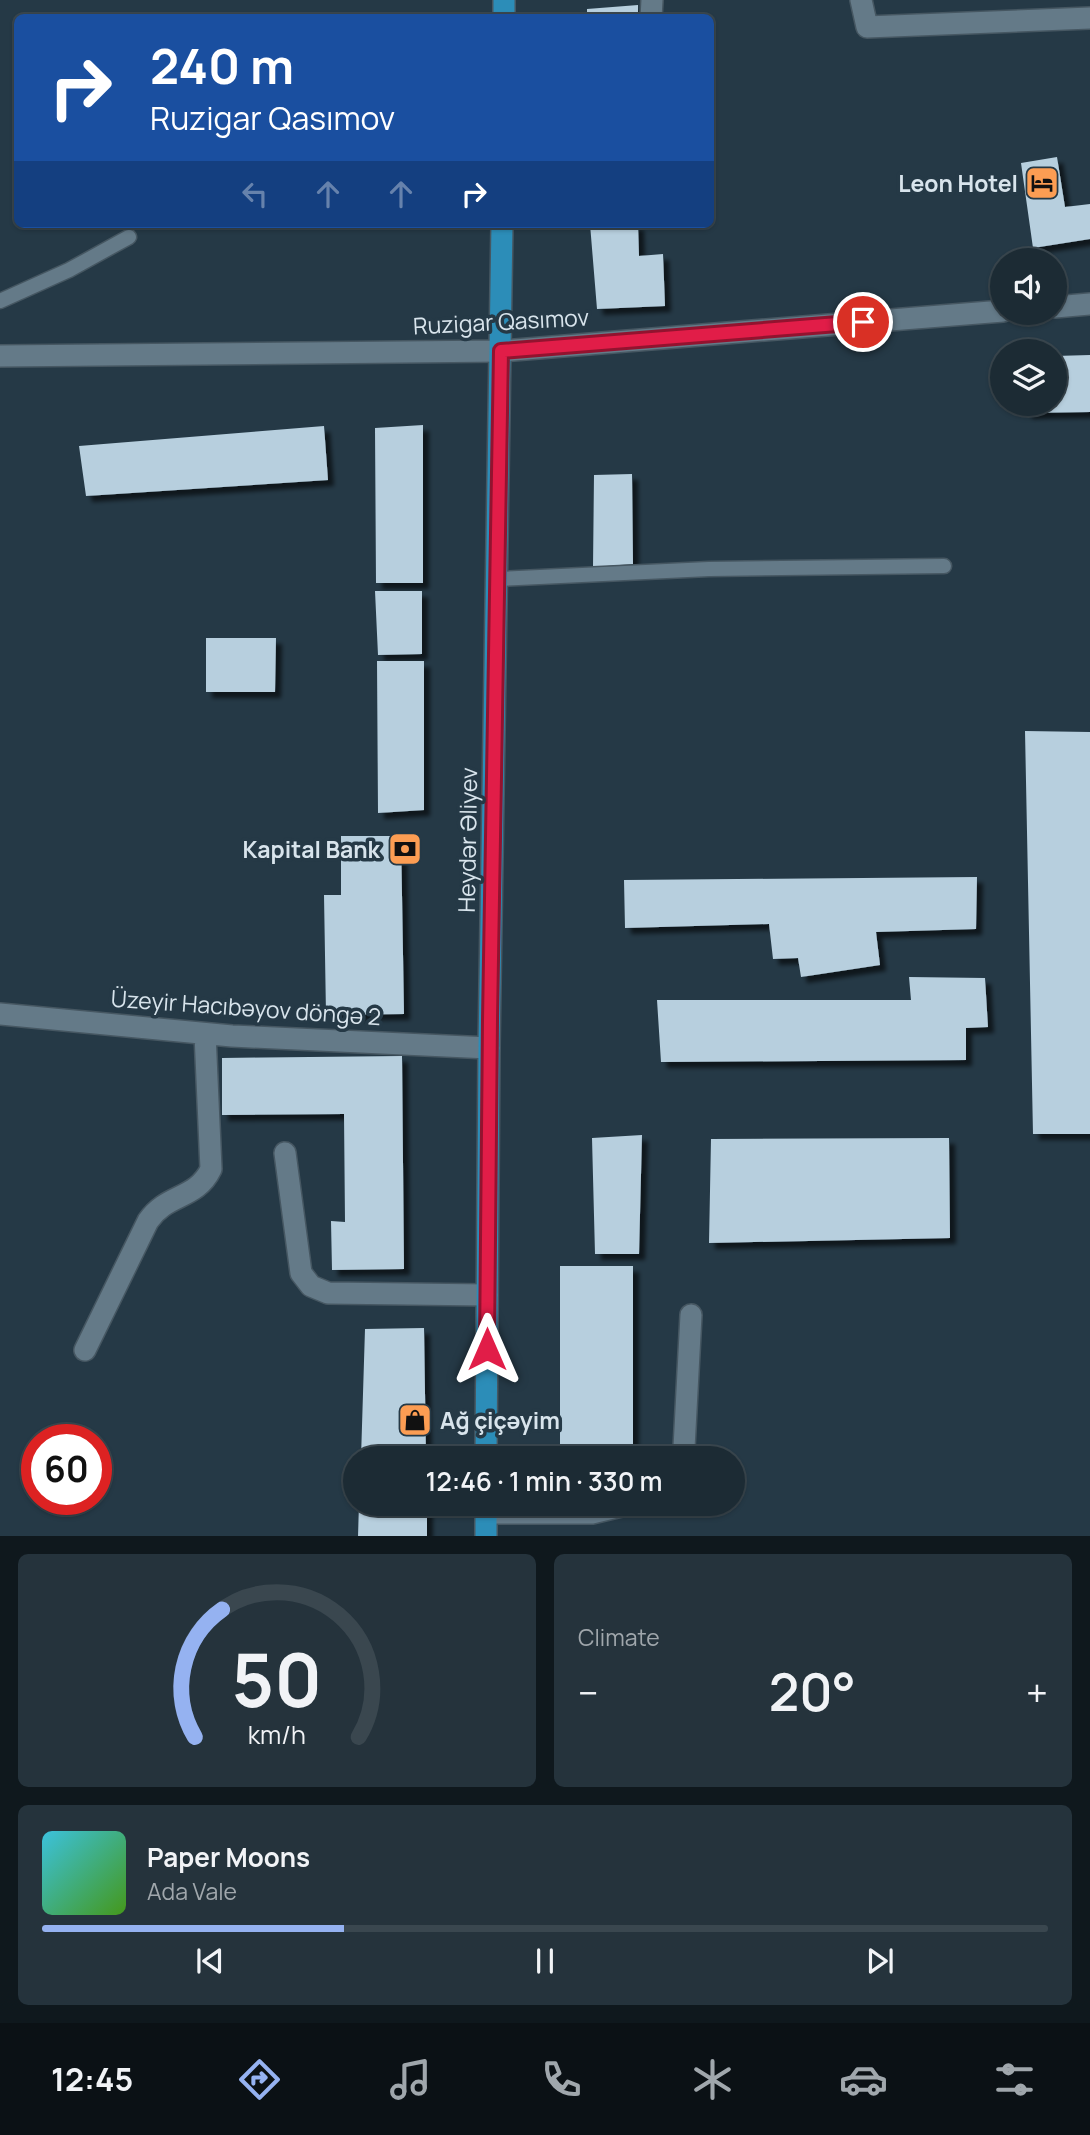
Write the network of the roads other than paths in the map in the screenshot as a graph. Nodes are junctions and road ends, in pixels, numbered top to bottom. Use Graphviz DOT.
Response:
graph roads {
  1 [pos="861,0"];
  2 [pos="1090,18"];
  3 [pos="502,228"];
  4 [pos="130,237"];
  5 [pos="0,301"];
  6 [pos="1090,304"];
  7 [pos="1067,306"];
  8 [pos="990,312"];
  9 [pos="501,351"];
  10 [pos="0,356"];
  11 [pos="944,566"];
  12 [pos="497,579"];
  13 [pos="0,1014"];
  14 [pos="205,1034"];
  15 [pos="489,1048"];
  16 [pos="285,1153"];
  17 [pos="487,1295"];
  18 [pos="691,1315"];
  19 [pos="85,1350"];
  20 [pos="486,1446"];
  21 [pos="684,1446"];
  22 [pos="486,1516"];
  23 [pos="486,1536"];
  1 -- 2 [label="street"];
  3 -- 9 [label="main road, Heydər Əliyev"];
  4 -- 5 [label="lane"];
  6 -- 7 [label="street"];
  8 -- 9 [label="street, Ruzigar Qasımov"];
  9 -- 10 [label="street, Ruzigar Qasımov"];
  9 -- 12 [label="main road, Heydər Əliyev"];
  11 -- 12 [label="lane"];
  12 -- 15 [label="main road, Heydər Əliyev"];
  13 -- 14 [label="street, Üzeyir Hacıbəyov döngə 2"];
  14 -- 15 [label="street, Üzeyir Hacıbəyov döngə 2"];
  14 -- 19 [label="street"];
  15 -- 17 [label="main road, Heydər Əliyev"];
  16 -- 17 [label="street"];
  17 -- 20 [label="main road, Heydər Əliyev"];
  18 -- 21 [label="street"];
  22 -- 23 [label="main road"];
}
